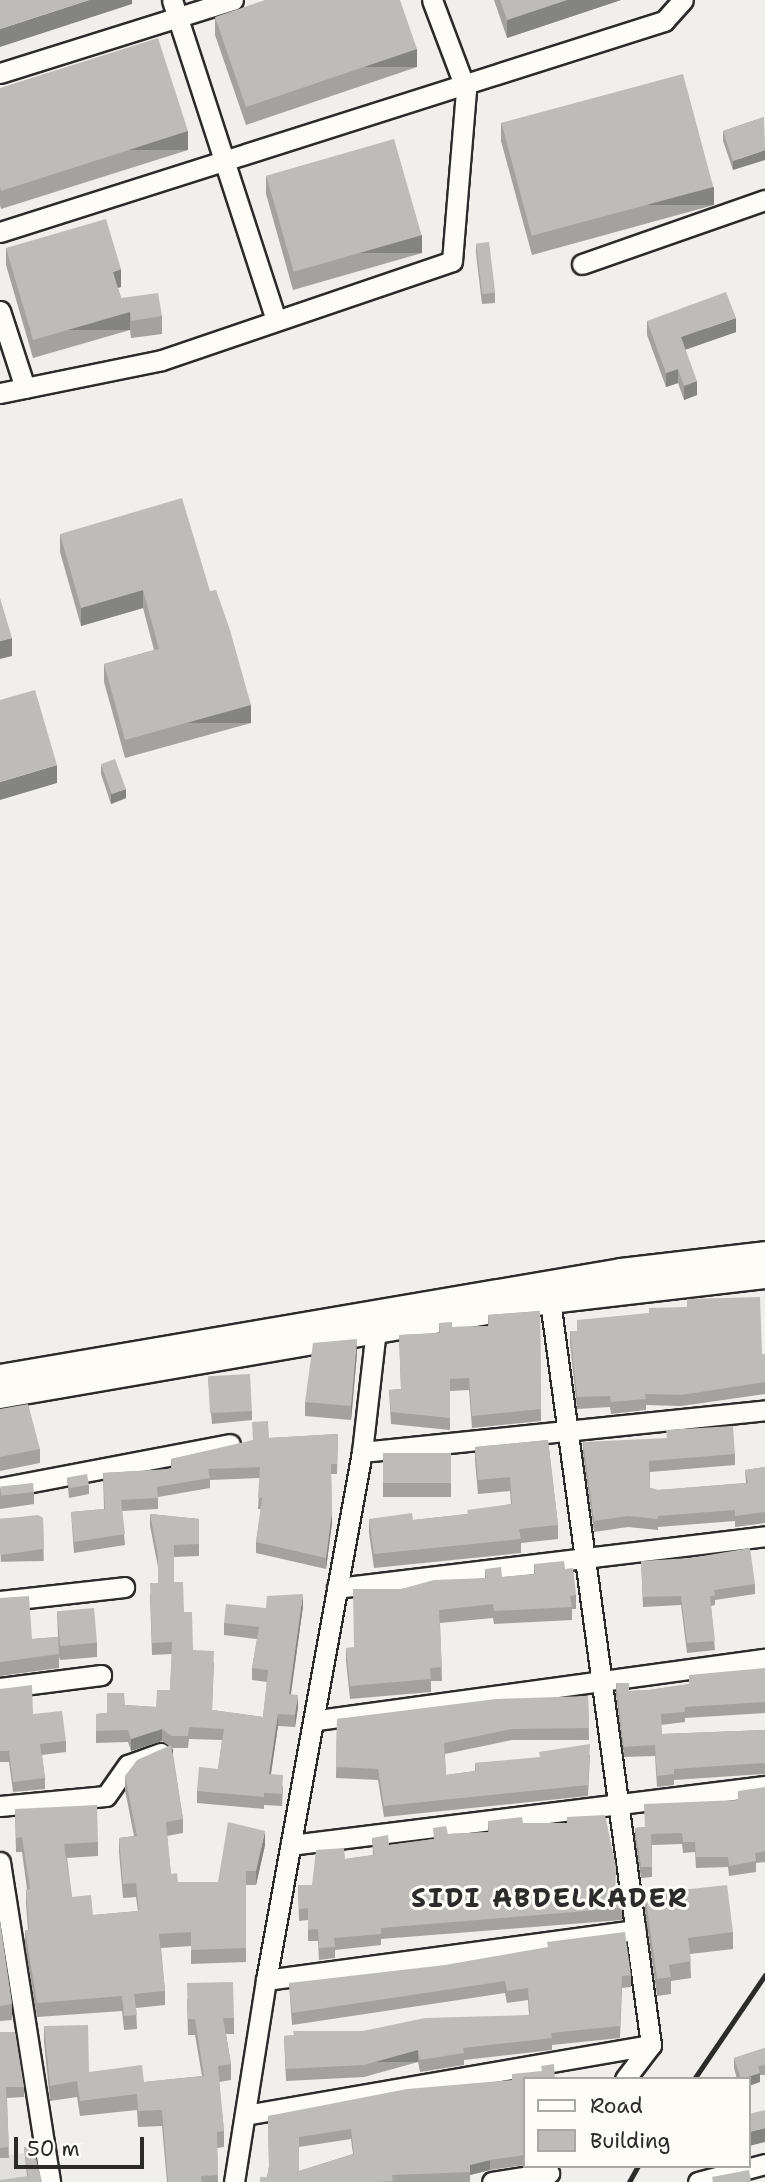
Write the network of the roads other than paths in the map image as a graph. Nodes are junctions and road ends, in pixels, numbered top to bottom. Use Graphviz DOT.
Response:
graph roads {
  1 [pos="233,0"];
  2 [pos="432,0"];
  3 [pos="683,0"];
  4 [pos="175,9"];
  5 [pos="0,74"];
  6 [pos="463,82"];
  7 [pos="224,162"];
  8 [pos="765,200"];
  9 [pos="0,232"];
  10 [pos="582,264"];
  11 [pos="0,310"];
  12 [pos="276,321"];
  13 [pos="25,388"];
  14 [pos="0,393"];
  15 [pos="765,1254"];
  16 [pos="765,1276"];
  17 [pos="550,1301"];
  18 [pos="377,1322"];
  19 [pos="0,1377"];
  20 [pos="0,1396"];
  21 [pos="765,1410"];
  22 [pos="568,1431"];
  23 [pos="230,1444"];
  24 [pos="362,1452"];
  25 [pos="0,1488"];
  26 [pos="765,1536"];
  27 [pos="585,1560"];
  28 [pos="124,1587"];
  29 [pos="337,1588"];
  30 [pos="0,1601"];
  31 [pos="765,1659"];
  32 [pos="101,1675"];
  33 [pos="602,1680"];
  34 [pos="0,1688"];
  35 [pos="317,1720"];
  36 [pos="160,1753"];
  37 [pos="765,1786"];
  38 [pos="618,1803"];
  39 [pos="0,1806"];
  40 [pos="291,1845"];
  41 [pos="0,1862"];
  42 [pos="636,1930"];
  43 [pos="4,1938"];
  44 [pos="266,1980"];
  45 [pos="651,2045"];
  46 [pos="627,2077"];
  47 [pos="245,2115"];
  48 [pos="750,2168"];
  49 [pos="550,2174"];
  50 [pos="50,2182"];
  51 [pos="234,2182"];
  52 [pos="492,2182"];
  53 [pos="698,2182"];
  1 -- 4 [label="street"];
  2 -- 6 [label="street"];
  3 -- 6 [label="street"];
  4 -- 5 [label="street"];
  4 -- 7 [label="street"];
  6 -- 7 [label="street"];
  6 -- 12 [label="street"];
  7 -- 9 [label="street"];
  7 -- 12 [label="street"];
  8 -- 10 [label="street"];
  11 -- 13 [label="street"];
  12 -- 13 [label="street"];
  13 -- 14 [label="street"];
  15 -- 18 [label="main road"];
  16 -- 17 [label="main road"];
  17 -- 18 [label="main road"];
  17 -- 22 [label="street"];
  18 -- 19 [label="main road"];
  18 -- 20 [label="main road"];
  18 -- 24 [label="street"];
  21 -- 22 [label="street"];
  22 -- 24 [label="street"];
  22 -- 27 [label="street"];
  23 -- 25 [label="street"];
  24 -- 29 [label="street"];
  26 -- 27 [label="street"];
  27 -- 29 [label="street"];
  27 -- 33 [label="street"];
  28 -- 30 [label="street"];
  29 -- 35 [label="street"];
  31 -- 33 [label="street"];
  32 -- 34 [label="street"];
  33 -- 35 [label="street"];
  33 -- 38 [label="street"];
  35 -- 40 [label="street"];
  36 -- 39 [label="street"];
  37 -- 38 [label="street"];
  38 -- 40 [label="street"];
  38 -- 42 [label="street"];
  40 -- 44 [label="street"];
  41 -- 43 [label="street"];
  42 -- 44 [label="street"];
  42 -- 45 [label="street"];
  43 -- 50 [label="street"];
  44 -- 47 [label="street"];
  45 -- 46 [label="street"];
  45 -- 47 [label="street"];
  47 -- 51 [label="street"];
  48 -- 53 [label="street"];
  49 -- 52 [label="street"];
}
